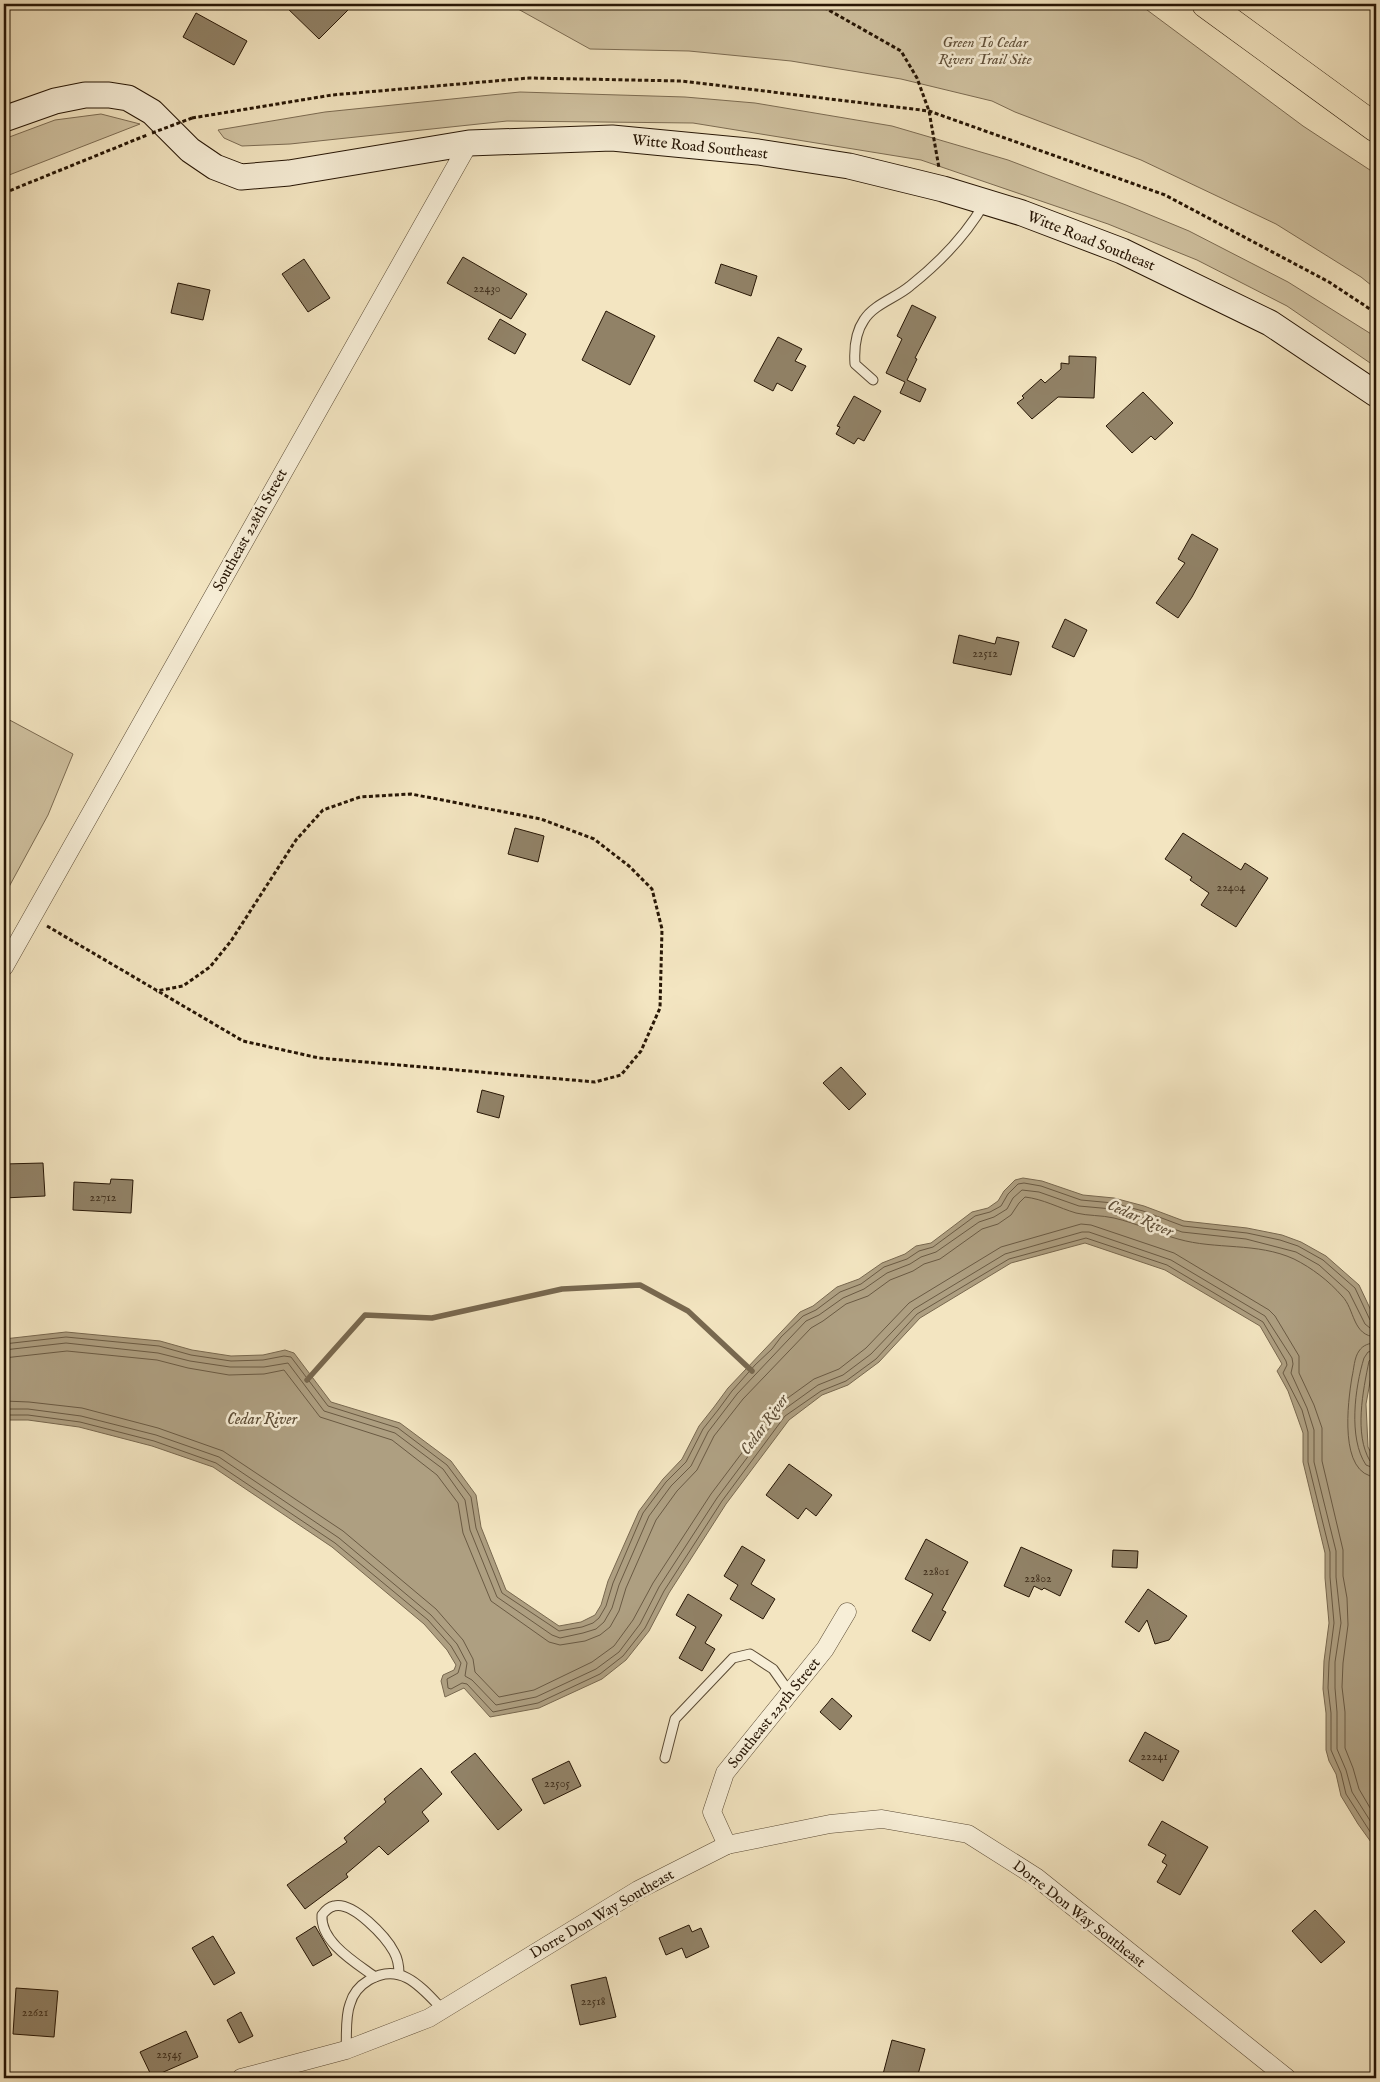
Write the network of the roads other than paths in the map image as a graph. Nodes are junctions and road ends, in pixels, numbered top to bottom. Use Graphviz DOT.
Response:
graph roads {
  1 [pos="1206,4"];
  2 [pos="4,119"];
  3 [pos="1376,128"];
  4 [pos="469,143"];
  5 [pos="985,201"];
  6 [pos="873,380"];
  7 [pos="1376,394"];
  8 [pos="4,967"];
  9 [pos="847,1612"];
  10 [pos="790,1693"];
  11 [pos="665,1758"];
  12 [pos="727,1845"];
  13 [pos="399,1974"];
  14 [pos="375,1977"];
  15 [pos="443,2010"];
  16 [pos="346,2050"];
  17 [pos="241,2078"];
  18 [pos="1286,2078"];
  1 -- 3 [label="main road"];
  2 -- 4 [label="street, Witte Road Southeast"];
  4 -- 5 [label="street, Witte Road Southeast"];
  4 -- 8 [label="street, Southeast 228th Street"];
  5 -- 6 [label="lane"];
  5 -- 7 [label="street, Witte Road Southeast"];
  9 -- 10 [label="street, Southeast 225th Street"];
  10 -- 11 [label="lane"];
  10 -- 12 [label="street, Southeast 225th Street"];
  12 -- 15 [label="street, Dorre Don Way Southeast"];
  12 -- 18 [label="street, Dorre Don Way Southeast"];
  13 -- 14 [label="lane"];
  13 -- 14 [label="lane"];
  13 -- 15 [label="lane"];
  14 -- 16 [label="lane"];
  15 -- 16 [label="street, Dorre Don Way Southeast"];
  16 -- 17 [label="street, Dorre Don Way Southeast"];
}
